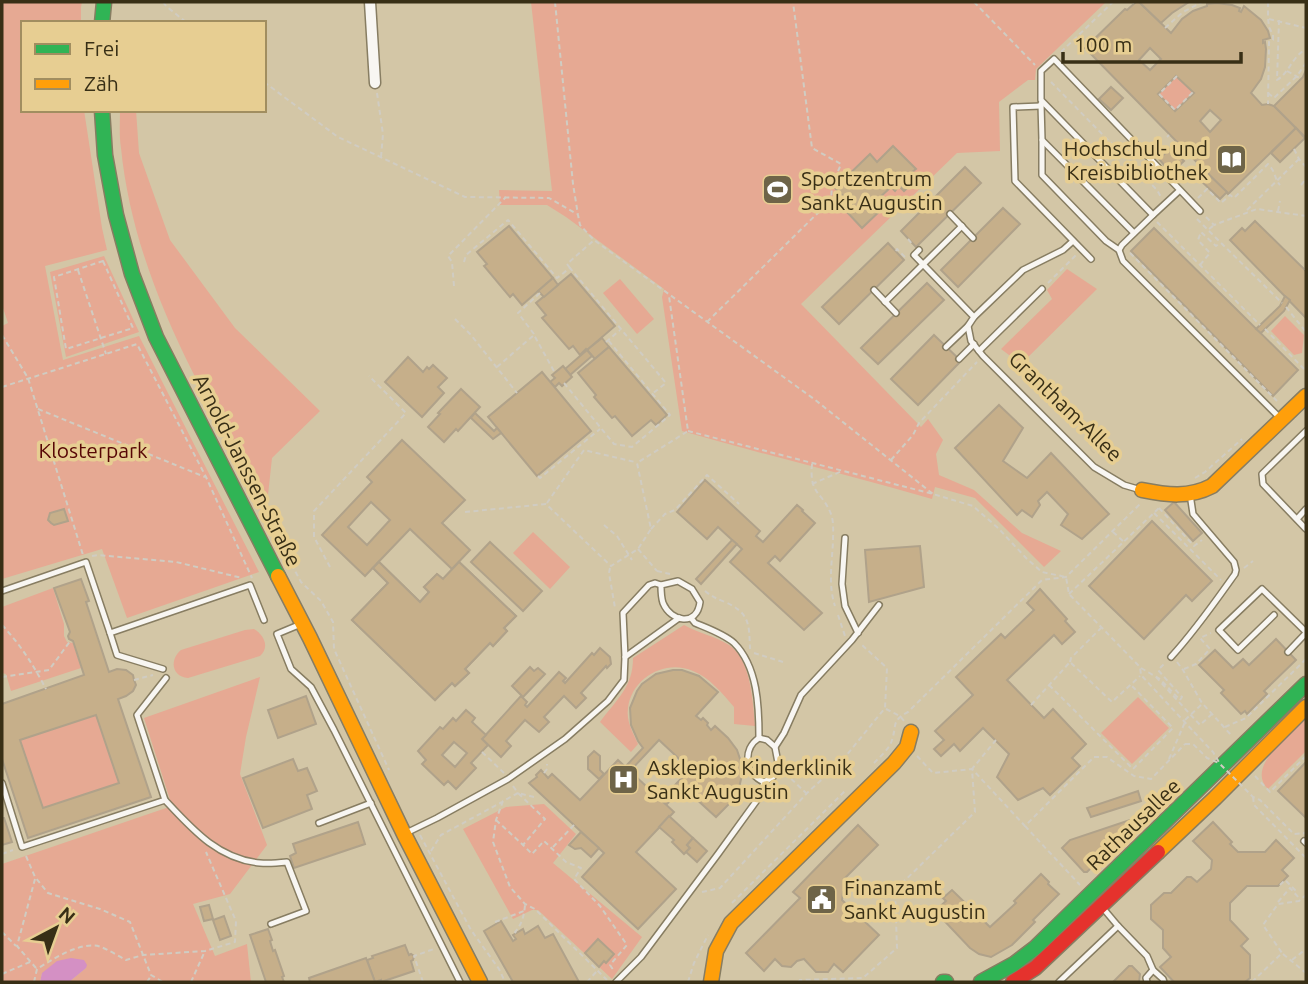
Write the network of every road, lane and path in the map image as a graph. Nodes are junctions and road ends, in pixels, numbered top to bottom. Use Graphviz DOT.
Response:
graph roads {
  1 [pos="104,2"];
  2 [pos="163,2"];
  3 [pos="370,2"];
  4 [pos="555,2"];
  5 [pos="793,2"];
  6 [pos="974,2"];
  7 [pos="1114,2"];
  8 [pos="1202,2"];
  9 [pos="1268,2"];
  10 [pos="1268,19"];
  11 [pos="1279,20"];
  12 [pos="103,21"];
  13 [pos="185,21"];
  14 [pos="1306,27"];
  15 [pos="1165,28"];
  16 [pos="1306,49"];
  17 [pos="1054,59"];
  18 [pos="1306,63"];
  19 [pos="1269,67"];
  20 [pos="1277,67"];
  21 [pos="1041,71"];
  22 [pos="1287,71"];
  23 [pos="1177,76"];
  24 [pos="1297,76"];
  25 [pos="1301,79"];
  26 [pos="266,83"];
  27 [pos="375,83"];
  28 [pos="1193,92"];
  29 [pos="1268,93"];
  30 [pos="1041,103"];
  31 [pos="1268,104"];
  32 [pos="103,112"];
  33 [pos="1042,140"];
  34 [pos="1294,149"];
  35 [pos="381,158"];
  36 [pos="1298,159"];
  37 [pos="1306,167"];
  38 [pos="1306,180"];
  39 [pos="1276,181"];
  40 [pos="1280,185"];
  41 [pos="1301,185"];
  42 [pos="1180,190"];
  43 [pos="506,197"];
  44 [pos="1280,201"];
  45 [pos="1166,203"];
  46 [pos="1192,203"];
  47 [pos="1200,211"];
  48 [pos="1246,212"];
  49 [pos="1278,212"];
  50 [pos="950,214"];
  51 [pos="578,215"];
  52 [pos="1306,216"];
  53 [pos="1155,218"];
  54 [pos="962,226"];
  55 [pos="1208,230"];
  56 [pos="1134,233"];
  57 [pos="973,238"];
  58 [pos="594,240"];
  59 [pos="1073,240"];
  60 [pos="1221,242"];
  61 [pos="1216,246"];
  62 [pos="1082,249"];
  63 [pos="1119,250"];
  64 [pos="896,251"];
  65 [pos="1128,251"];
  66 [pos="1210,254"];
  67 [pos="1091,259"];
  68 [pos="908,261"];
  69 [pos="464,262"];
  70 [pos="923,265"];
  71 [pos="1200,265"];
  72 [pos="570,268"];
  73 [pos="77,270"];
  74 [pos="453,286"];
  75 [pos="1042,289"];
  76 [pos="874,290"];
  77 [pos="541,293"];
  78 [pos="669,295"];
  79 [pos="885,302"];
  80 [pos="1282,303"];
  81 [pos="1286,307"];
  82 [pos="896,313"];
  83 [pos="974,317"];
  84 [pos="455,319"];
  85 [pos="706,323"];
  86 [pos="1260,325"];
  87 [pos="968,326"];
  88 [pos="621,329"];
  89 [pos="1265,330"];
  90 [pos="1306,332"];
  91 [pos="2,335"];
  92 [pos="534,335"];
  93 [pos="100,339"];
  94 [pos="974,344"];
  95 [pos="946,346"];
  96 [pos="981,353"];
  97 [pos="106,354"];
  98 [pos="958,359"];
  99 [pos="497,367"];
  100 [pos="1306,371"];
  101 [pos="555,373"];
  102 [pos="369,376"];
  103 [pos="28,378"];
  104 [pos="564,383"];
  105 [pos="2,387"];
  106 [pos="517,393"];
  107 [pos="652,394"];
  108 [pos="1306,396"];
  109 [pos="37,409"];
  110 [pos="1285,416"];
  111 [pos="601,428"];
  112 [pos="688,431"];
  113 [pos="1306,431"];
  114 [pos="226,443"];
  115 [pos="890,461"];
  116 [pos="812,462"];
  117 [pos="637,463"];
  118 [pos="844,471"];
  119 [pos="538,475"];
  120 [pos="206,477"];
  121 [pos="812,484"];
  122 [pos="933,494"];
  123 [pos="1190,494"];
  124 [pos="1148,495"];
  125 [pos="546,504"];
  126 [pos="740,504"];
  127 [pos="1159,508"];
  128 [pos="1306,509"];
  129 [pos="465,512"];
  130 [pos="1154,513"];
  131 [pos="1297,519"];
  132 [pos="604,525"];
  133 [pos="651,529"];
  134 [pos="1306,529"];
  135 [pos="1112,531"];
  136 [pos="1209,535"];
  137 [pos="845,538"];
  138 [pos="1124,542"];
  139 [pos="638,549"];
  140 [pos="629,556"];
  141 [pos="632,560"];
  142 [pos="611,566"];
  143 [pos="330,567"];
  144 [pos="674,574"];
  145 [pos="1066,577"];
  146 [pos="661,585"];
  147 [pos="1227,586"];
  148 [pos="2,592"];
  149 [pos="705,592"];
  150 [pos="1069,594"];
  151 [pos="835,604"];
  152 [pos="879,605"];
  153 [pos="615,612"];
  154 [pos="1274,615"];
  155 [pos="839,616"];
  156 [pos="679,618"];
  157 [pos="691,618"];
  158 [pos="264,620"];
  159 [pos="303,623"];
  160 [pos="2,625"];
  161 [pos="1102,628"];
  162 [pos="110,633"];
  163 [pos="858,633"];
  164 [pos="1306,633"];
  165 [pos="1202,636"];
  166 [pos="71,640"];
  167 [pos="851,641"];
  168 [pos="1288,652"];
  169 [pos="625,657"];
  170 [pos="1171,657"];
  171 [pos="1306,659"];
  172 [pos="783,662"];
  173 [pos="1070,662"];
  174 [pos="1140,667"];
  175 [pos="163,669"];
  176 [pos="1183,670"];
  177 [pos="37,672"];
  178 [pos="1141,675"];
  179 [pos="147,676"];
  180 [pos="1155,676"];
  181 [pos="2,677"];
  182 [pos="166,678"];
  183 [pos="134,680"];
  184 [pos="1306,684"];
  185 [pos="1049,685"];
  186 [pos="1130,685"];
  187 [pos="46,689"];
  188 [pos="1202,704"];
  189 [pos="1031,705"];
  190 [pos="1306,707"];
  191 [pos="885,708"];
  192 [pos="1190,714"];
  193 [pos="1212,714"];
  194 [pos="900,716"];
  195 [pos="1185,722"];
  196 [pos="1224,727"];
  197 [pos="911,732"];
  198 [pos="760,738"];
  199 [pos="1235,738"];
  200 [pos="996,740"];
  201 [pos="775,747"];
  202 [pos="907,747"];
  203 [pos="482,752"];
  204 [pos="1306,756"];
  205 [pos="1169,760"];
  206 [pos="1220,764"];
  207 [pos="779,768"];
  208 [pos="869,769"];
  209 [pos="972,769"];
  210 [pos="1252,773"];
  211 [pos="392,777"];
  212 [pos="508,779"];
  213 [pos="764,782"];
  214 [pos="2,783"];
  215 [pos="846,791"];
  216 [pos="518,793"];
  217 [pos="807,793"];
  218 [pos="534,797"];
  219 [pos="1252,797"];
  220 [pos="165,800"];
  221 [pos="503,802"];
  222 [pos="371,803"];
  223 [pos="496,820"];
  224 [pos="319,823"];
  225 [pos="574,825"];
  226 [pos="1025,826"];
  227 [pos="808,827"];
  228 [pos="411,831"];
  229 [pos="1306,833"];
  230 [pos="201,838"];
  231 [pos="523,845"];
  232 [pos="22,847"];
  233 [pos="552,848"];
  234 [pos="430,853"];
  235 [pos="2,854"];
  236 [pos="1306,858"];
  237 [pos="35,877"];
  238 [pos="1280,884"];
  239 [pos="1298,893"];
  240 [pos="687,894"];
  241 [pos="1306,895"];
  242 [pos="1301,900"];
  243 [pos="1096,901"];
  244 [pos="525,904"];
  245 [pos="1278,904"];
  246 [pos="525,911"];
  247 [pos="495,922"];
  248 [pos="271,924"];
  249 [pos="1118,926"];
  250 [pos="2,932"];
  251 [pos="516,933"];
  252 [pos="17,946"];
  253 [pos="442,946"];
  254 [pos="1306,949"];
  255 [pos="205,951"];
  256 [pos="1282,953"];
  257 [pos="143,955"];
  258 [pos="1291,961"];
  259 [pos="31,962"];
  260 [pos="37,969"];
  261 [pos="614,970"];
  262 [pos="1153,970"];
  263 [pos="597,971"];
  264 [pos="1306,973"];
  265 [pos="2,974"];
  266 [pos="151,975"];
  267 [pos="1256,979"];
  268 [pos="608,980"];
  269 [pos="34,982"];
  270 [pos="147,982"];
  271 [pos="163,982"];
  272 [pos="191,982"];
  273 [pos="423,982"];
  274 [pos="460,982"];
  275 [pos="480,982"];
  276 [pos="505,982"];
  277 [pos="587,982"];
  278 [pos="616,982"];
  279 [pos="711,982"];
  280 [pos="798,982"];
  281 [pos="981,982"];
  282 [pos="1013,982"];
  283 [pos="1059,982"];
  284 [pos="1146,982"];
  285 [pos="1164,982"];
  286 [pos="1252,982"];
  287 [pos="1259,982"];
  1 -- 12 [label="street"];
  2 -- 13 [label="path"];
  3 -- 27 [label="street"];
  4 -- 51 [label="path"];
  5 -- 85 [label="path"];
  6 -- 21 [label="path"];
  7 -- 17 [label="path"];
  8 -- 15 [label="path"];
  9 -- 10 [label="path"];
  10 -- 11 [label="path"];
  10 -- 19 [label="path"];
  11 -- 14 [label="path"];
  11 -- 20 [label="path"];
  16 -- 22 [label="path"];
  17 -- 21 [label="lane"];
  17 -- 42 [label="lane"];
  18 -- 24 [label="path"];
  19 -- 20 [label="path"];
  19 -- 29 [label="path"];
  20 -- 22 [label="path"];
  21 -- 30 [label="lane"];
  21 -- 45 [label="path"];
  22 -- 24 [label="path"];
  23 -- 28 [label="path"];
  24 -- 25 [label="path"];
  24 -- 29 [label="path"];
  26 -- 35 [label="path"];
  27 -- 35 [label="path"];
  29 -- 31 [label="path"];
  30 -- 33 [label="lane"];
  30 -- 53 [label="lane"];
  30 -- 59 [label="lane"];
  32 -- 159 [label="street, Arnold-Janssen-Straße"];
  33 -- 56 [label="lane"];
  33 -- 63 [label="lane"];
  34 -- 36 [label="path"];
  35 -- 43 [label="path"];
  36 -- 37 [label="path"];
  36 -- 39 [label="path"];
  38 -- 41 [label="path"];
  39 -- 40 [label="path"];
  39 -- 46 [label="path"];
  39 -- 48 [label="path"];
  42 -- 45 [label="lane"];
  42 -- 46 [label="lane"];
  43 -- 51 [label="path"];
  43 -- 74 [label="path"];
  44 -- 49 [label="path"];
  45 -- 53 [label="lane"];
  46 -- 47 [label="lane"];
  47 -- 48 [label="path"];
  48 -- 49 [label="path"];
  49 -- 52 [label="path"];
  50 -- 54 [label="lane"];
  51 -- 58 [label="path"];
  53 -- 56 [label="lane"];
  53 -- 71 [label="path"];
  54 -- 57 [label="lane"];
  54 -- 70 [label="lane"];
  55 -- 60 [label="path"];
  56 -- 63 [label="lane"];
  58 -- 72 [label="path"];
  58 -- 78 [label="path"];
  59 -- 62 [label="lane"];
  59 -- 83 [label="lane"];
  60 -- 61 [label="path"];
  60 -- 80 [label="path"];
  61 -- 66 [label="path"];
  61 -- 66 [label="path"];
  62 -- 67 [label="lane"];
  62 -- 75 [label="path"];
  63 -- 110 [label="lane"];
  64 -- 68 [label="path"];
  65 -- 110 [label="path"];
  66 -- 71 [label="path"];
  68 -- 70 [label="lane"];
  69 -- 72 [label="path"];
  70 -- 79 [label="lane"];
  70 -- 83 [label="lane"];
  71 -- 86 [label="path"];
  72 -- 88 [label="path"];
  73 -- 93 [label="path"];
  73 -- 93 [label="path"];
  73 -- 93 [label="path"];
  75 -- 96 [label="lane"];
  76 -- 79 [label="lane"];
  77 -- 92 [label="path"];
  78 -- 85 [label="path"];
  78 -- 112 [label="path"];
  79 -- 82 [label="lane"];
  81 -- 90 [label="path"];
  83 -- 87 [label="lane"];
  84 -- 99 [label="path"];
  85 -- 115 [label="path"];
  87 -- 94 [label="lane, Grantham-Allee"];
  87 -- 95 [label="lane"];
  88 -- 107 [label="path"];
  88 -- 107 [label="path"];
  89 -- 100 [label="path"];
  91 -- 103 [label="path"];
  92 -- 99 [label="path"];
  92 -- 101 [label="path"];
  93 -- 97 [label="path"];
  94 -- 96 [label="lane, Grantham-Allee"];
  94 -- 98 [label="lane"];
  96 -- 115 [label="path"];
  96 -- 124 [label="lane, Grantham-Allee"];
  97 -- 103 [label="path"];
  97 -- 120 [label="path"];
  99 -- 106 [label="path"];
  102 -- 143 [label="path"];
  103 -- 105 [label="path"];
  103 -- 109 [label="path"];
  104 -- 111 [label="path"];
  107 -- 111 [label="path"];
  108 -- 110 [label="street, Grantham-Allee"];
  109 -- 120 [label="path"];
  109 -- 120 [label="path"];
  110 -- 123 [label="street, Grantham-Allee"];
  111 -- 119 [label="path"];
  112 -- 116 [label="path"];
  112 -- 117 [label="path"];
  113 -- 131 [label="lane"];
  114 -- 211 [label="path"];
  115 -- 122 [label="path"];
  116 -- 118 [label="path"];
  116 -- 121 [label="path"];
  117 -- 125 [label="path"];
  117 -- 133 [label="path"];
  118 -- 121 [label="path"];
  118 -- 122 [label="path"];
  121 -- 151 [label="path"];
  122 -- 145 [label="path"];
  123 -- 124 [label="street, Grantham-Allee"];
  123 -- 136 [label="lane"];
  124 -- 127 [label="path"];
  124 -- 135 [label="path"];
  125 -- 129 [label="path"];
  125 -- 142 [label="path"];
  126 -- 133 [label="path"];
  127 -- 130 [label="path"];
  127 -- 136 [label="path"];
  128 -- 131 [label="lane"];
  130 -- 138 [label="path"];
  130 -- 147 [label="path"];
  131 -- 134 [label="lane"];
  132 -- 140 [label="path"];
  133 -- 139 [label="path"];
  135 -- 138 [label="path"];
  135 -- 145 [label="path"];
  136 -- 147 [label="lane"];
  137 -- 163 [label="lane"];
  138 -- 150 [label="path"];
  139 -- 140 [label="path"];
  139 -- 144 [label="path"];
  140 -- 141 [label="path"];
  140 -- 142 [label="path"];
  142 -- 153 [label="path"];
  145 -- 150 [label="path"];
  145 -- 194 [label="path"];
  146 -- 156 [label="lane"];
  146 -- 157 [label="lane"];
  146 -- 169 [label="lane"];
  147 -- 170 [label="lane"];
  148 -- 162 [label="lane"];
  149 -- 172 [label="path"];
  150 -- 161 [label="path"];
  152 -- 163 [label="lane"];
  154 -- 164 [label="lane"];
  155 -- 167 [label="path"];
  156 -- 157 [label="lane"];
  156 -- 169 [label="lane"];
  157 -- 198 [label="lane"];
  158 -- 162 [label="lane"];
  159 -- 222 [label="lane"];
  159 -- 228 [label="street, Arnold-Janssen-Straße"];
  160 -- 177 [label="path"];
  161 -- 173 [label="path"];
  161 -- 174 [label="path"];
  162 -- 175 [label="lane"];
  163 -- 167 [label="lane"];
  164 -- 168 [label="lane"];
  165 -- 176 [label="path"];
  166 -- 177 [label="path"];
  167 -- 191 [label="path"];
  167 -- 201 [label="lane"];
  169 -- 212 [label="lane"];
  170 -- 176 [label="path"];
  170 -- 180 [label="path"];
  171 -- 196 [label="path"];
  173 -- 185 [label="path"];
  173 -- 186 [label="path"];
  174 -- 178 [label="path"];
  174 -- 180 [label="path"];
  176 -- 188 [label="path"];
  177 -- 181 [label="path"];
  177 -- 187 [label="path"];
  178 -- 186 [label="path"];
  178 -- 195 [label="path"];
  179 -- 183 [label="path"];
  180 -- 192 [label="path"];
  182 -- 220 [label="lane"];
  184 -- 243 [label="street, Rathausallee"];
  185 -- 186 [label="path"];
  185 -- 189 [label="path"];
  188 -- 192 [label="path"];
  188 -- 193 [label="path"];
  190 -- 243 [label="street, Rathausallee"];
  191 -- 194 [label="path"];
  191 -- 217 [label="path"];
  192 -- 193 [label="path"];
  192 -- 195 [label="path"];
  193 -- 196 [label="path"];
  194 -- 208 [label="path"];
  195 -- 205 [label="path"];
  195 -- 206 [label="path, bridge"];
  196 -- 199 [label="path"];
  197 -- 202 [label="street"];
  198 -- 201 [label="lane"];
  198 -- 213 [label="lane"];
  200 -- 209 [label="path"];
  201 -- 207 [label="lane"];
  202 -- 209 [label="path"];
  202 -- 279 [label="street"];
  203 -- 212 [label="path"];
  204 -- 210 [label="path"];
  205 -- 206 [label="path, bridge"];
  205 -- 226 [label="path"];
  206 -- 219 [label="path, bridge"];
  207 -- 213 [label="lane"];
  207 -- 217 [label="path"];
  209 -- 226 [label="path"];
  209 -- 280 [label="path"];
  212 -- 216 [label="path"];
  212 -- 228 [label="lane"];
  213 -- 240 [label="lane"];
  214 -- 232 [label="lane"];
  215 -- 227 [label="path"];
  216 -- 218 [label="path"];
  216 -- 221 [label="path"];
  216 -- 231 [label="path"];
  217 -- 240 [label="path"];
  219 -- 229 [label="path, bridge"];
  219 -- 236 [label="path"];
  220 -- 230 [label="lane"];
  220 -- 232 [label="lane"];
  221 -- 223 [label="path"];
  221 -- 234 [label="path"];
  222 -- 224 [label="lane"];
  222 -- 253 [label="lane"];
  223 -- 231 [label="path"];
  223 -- 244 [label="path"];
  225 -- 233 [label="path"];
  226 -- 243 [label="path"];
  228 -- 234 [label="path"];
  228 -- 275 [label="street, Arnold-Janssen-Straße"];
  230 -- 248 [label="lane"];
  230 -- 255 [label="path"];
  231 -- 233 [label="path"];
  232 -- 235 [label="path"];
  232 -- 237 [label="path"];
  233 -- 261 [label="path"];
  234 -- 276 [label="path"];
  237 -- 252 [label="path"];
  237 -- 257 [label="path"];
  238 -- 239 [label="path"];
  240 -- 278 [label="lane"];
  241 -- 242 [label="path"];
  242 -- 245 [label="path"];
  242 -- 245 [label="path"];
  243 -- 249 [label="lane"];
  243 -- 281 [label="street, Rathausallee"];
  243 -- 282 [label="street, Rathausallee"];
  244 -- 246 [label="path"];
  244 -- 263 [label="path"];
  245 -- 256 [label="path"];
  246 -- 247 [label="path"];
  246 -- 251 [label="path"];
  249 -- 262 [label="lane"];
  249 -- 283 [label="lane"];
  250 -- 252 [label="path"];
  252 -- 259 [label="path"];
  253 -- 273 [label="path"];
  253 -- 274 [label="lane"];
  254 -- 258 [label="path"];
  255 -- 257 [label="path"];
  255 -- 272 [label="path"];
  256 -- 258 [label="path"];
  256 -- 267 [label="path"];
  257 -- 260 [label="path"];
  257 -- 266 [label="path"];
  258 -- 264 [label="path"];
  259 -- 260 [label="path"];
  259 -- 265 [label="path"];
  260 -- 269 [label="path"];
  262 -- 284 [label="lane"];
  262 -- 285 [label="lane"];
  263 -- 268 [label="path"];
  263 -- 277 [label="path"];
  266 -- 270 [label="path"];
  266 -- 271 [label="path"];
  267 -- 286 [label="path"];
  267 -- 287 [label="path"];
}
